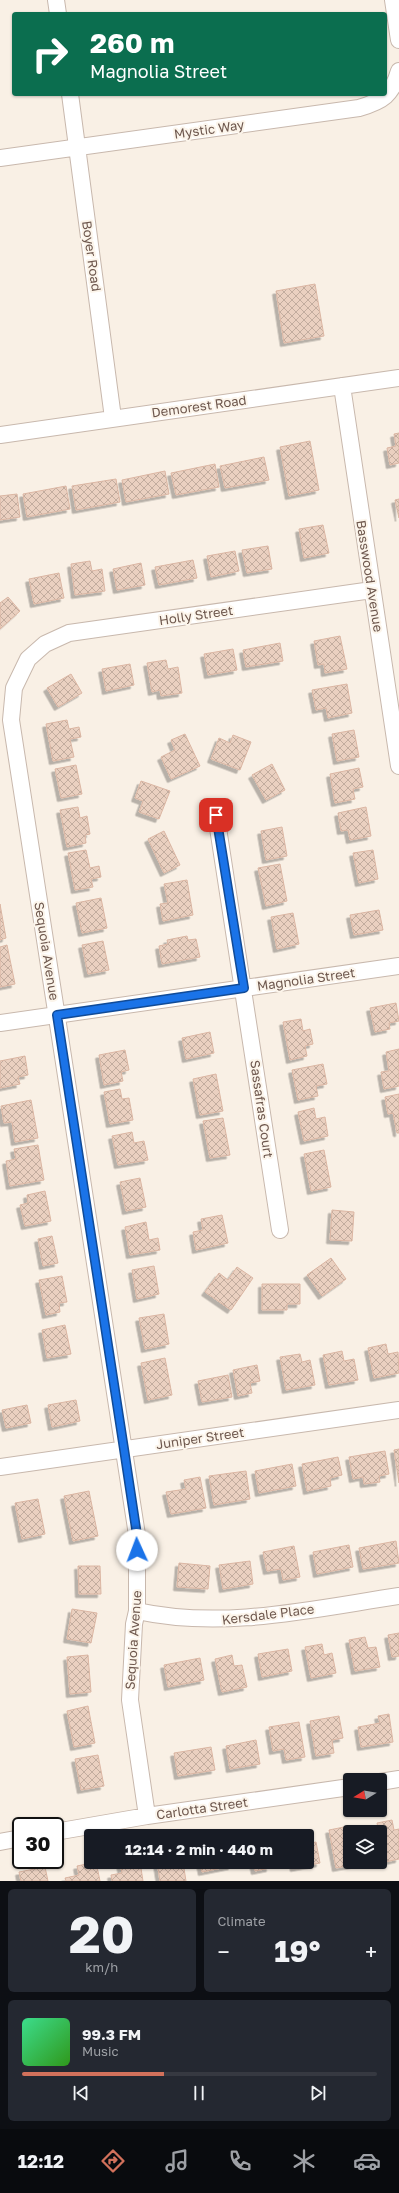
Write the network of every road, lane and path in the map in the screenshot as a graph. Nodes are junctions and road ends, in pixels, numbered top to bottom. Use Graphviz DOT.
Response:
graph roads {
  1 [pos="56,0"];
  2 [pos="393,0"];
  3 [pos="58,12"];
  4 [pos="399,40"];
  5 [pos="399,71"];
  6 [pos="387,95"];
  7 [pos="70,96"];
  8 [pos="386,96"];
  9 [pos="78,147"];
  10 [pos="0,158"];
  11 [pos="399,378"];
  12 [pos="342,386"];
  13 [pos="113,418"];
  14 [pos="0,435"];
  15 [pos="372,590"];
  16 [pos="28,659"];
  17 [pos="399,766"];
  18 [pos="216,815"];
  19 [pos="399,966"];
  20 [pos="244,988"];
  21 [pos="57,1015"];
  22 [pos="0,1023"];
  23 [pos="280,1230"];
  24 [pos="399,1410"];
  25 [pos="124,1449"];
  26 [pos="0,1467"];
  27 [pos="399,1596"];
  28 [pos="137,1611"];
  29 [pos="399,1779"];
  30 [pos="387,1781"];
  31 [pos="343,1787"];
  32 [pos="147,1816"];
  33 [pos="64,1830"];
  34 [pos="12,1840"];
  35 [pos="0,1842"];
  1 -- 3 [label="street"];
  2 -- 4 [label="street"];
  5 -- 6 [label="street, Mystic Way"];
  7 -- 9 [label="street, Boyer Road"];
  8 -- 9 [label="street, Mystic Way"];
  9 -- 10 [label="street, Mystic Way"];
  9 -- 13 [label="street, Boyer Road"];
  11 -- 12 [label="street, Demorest Road"];
  12 -- 13 [label="street, Demorest Road"];
  12 -- 15 [label="street, Basswood Avenue"];
  13 -- 14 [label="street, Demorest Road"];
  15 -- 16 [label="street, Holly Street"];
  15 -- 17 [label="street, Basswood Avenue"];
  16 -- 21 [label="street, Sequoia Avenue"];
  18 -- 20 [label="street, Sassafras Court"];
  19 -- 20 [label="street, Magnolia Street"];
  20 -- 21 [label="street, Magnolia Street"];
  20 -- 23 [label="street, Sassafras Court"];
  21 -- 22 [label="street, Magnolia Street"];
  21 -- 25 [label="street, Sequoia Avenue"];
  24 -- 25 [label="street, Juniper Street"];
  25 -- 26 [label="street, Juniper Street"];
  25 -- 28 [label="street, Sequoia Avenue"];
  27 -- 28 [label="street, Kersdale Place"];
  28 -- 32 [label="street, Sequoia Avenue"];
  29 -- 30 [label="street"];
  31 -- 32 [label="street, Carlotta Street"];
  32 -- 33 [label="street, Carlotta Street"];
  34 -- 35 [label="street"];
}
